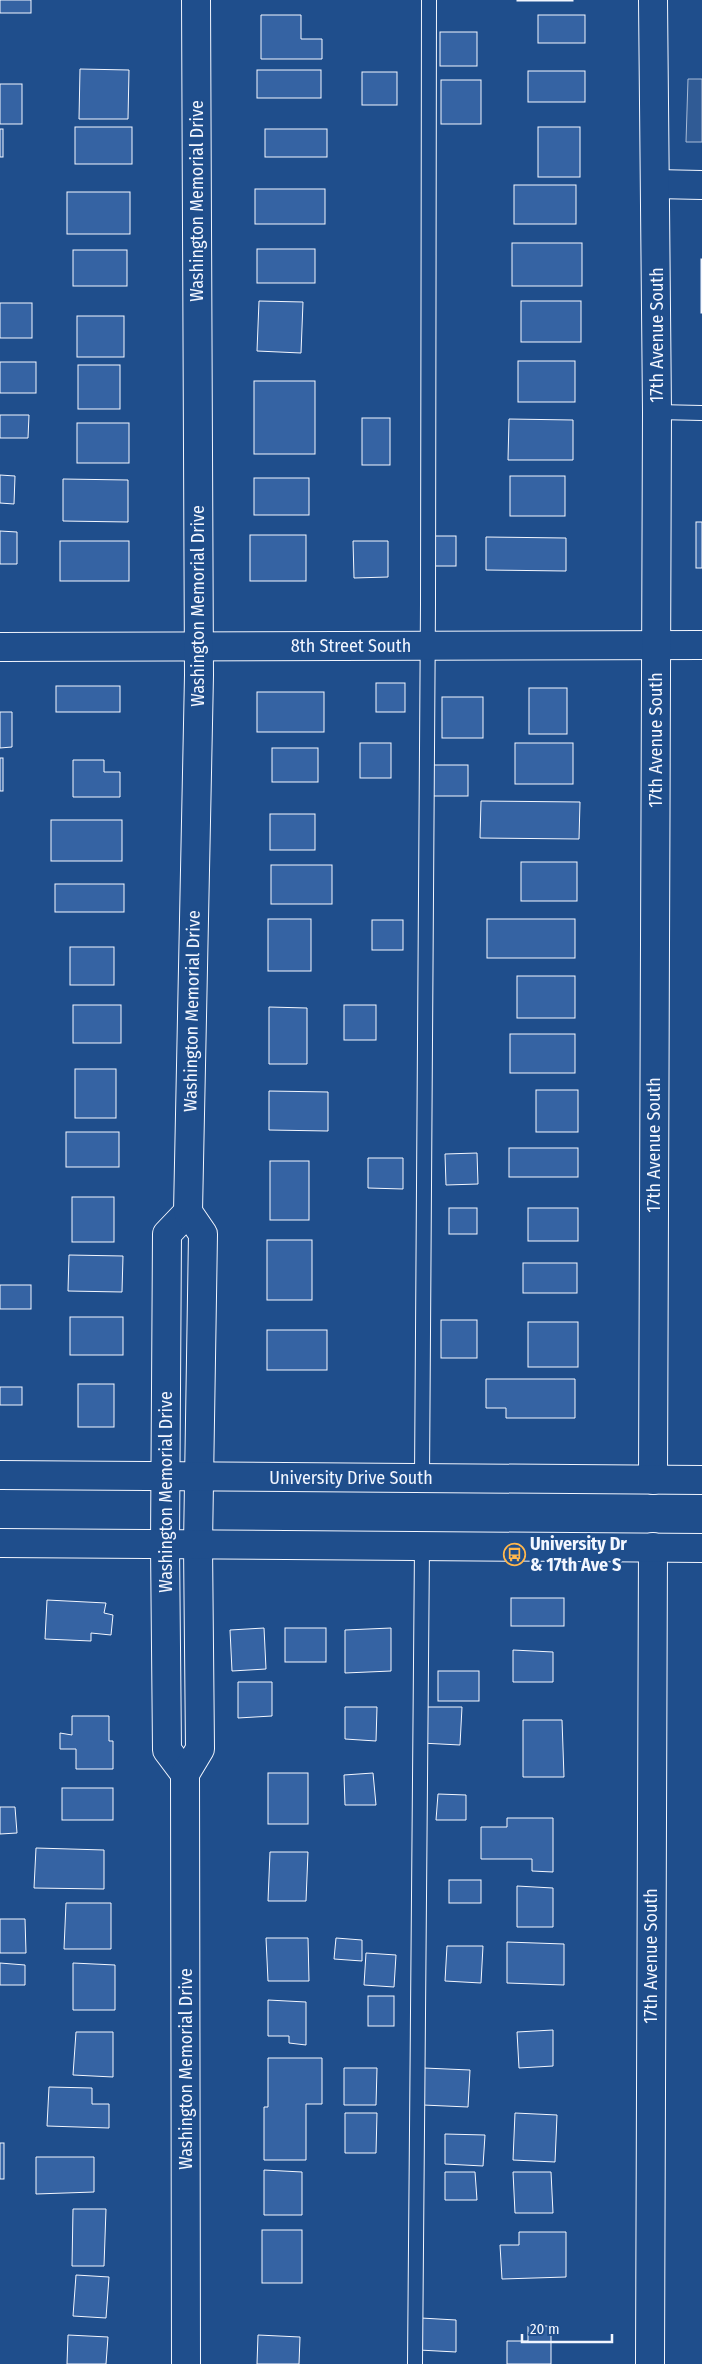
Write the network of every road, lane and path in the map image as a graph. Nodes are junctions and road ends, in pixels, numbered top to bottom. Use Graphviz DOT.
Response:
graph roads {
  1 [pos="196,0"];
  2 [pos="429,0"];
  3 [pos="653,0"];
  4 [pos="656,184"];
  5 [pos="702,185"];
  6 [pos="657,412"];
  7 [pos="702,413"];
  8 [pos="656,645"];
  9 [pos="702,645"];
  10 [pos="199,646"];
  11 [pos="428,646"];
  12 [pos="0,647"];
  13 [pos="188,1212"];
  14 [pos="0,1475"];
  15 [pos="200,1476"];
  16 [pos="166,1477"];
  17 [pos="422,1478"];
  18 [pos="653,1480"];
  19 [pos="702,1480"];
  20 [pos="0,1543"];
  21 [pos="165,1545"];
  22 [pos="198,1545"];
  23 [pos="422,1546"];
  24 [pos="653,1547"];
  25 [pos="702,1548"];
  26 [pos="185,1774"];
  27 [pos="186,2364"];
  28 [pos="415,2364"];
  29 [pos="650,2364"];
  1 -- 10 [label="street, Washington Memorial Drive"];
  2 -- 11 [label="lane"];
  3 -- 4 [label="street, 17th Avenue South"];
  4 -- 5 [label="street"];
  4 -- 6 [label="street, 17th Avenue South"];
  6 -- 7 [label="lane"];
  6 -- 8 [label="street, 17th Avenue South"];
  8 -- 9 [label="street, 8th Street South"];
  8 -- 11 [label="street, 8th Street South"];
  8 -- 18 [label="street, 17th Avenue South"];
  10 -- 11 [label="street, 8th Street South"];
  10 -- 12 [label="street, 8th Street South"];
  10 -- 13 [label="street, Washington Memorial Drive"];
  11 -- 17 [label="lane"];
  13 -- 15 [label="street, Washington Memorial Drive"];
  13 -- 16 [label="street, Washington Memorial Drive"];
  14 -- 16 [label="street, University Drive South"];
  15 -- 16 [label="street, University Drive South"];
  15 -- 17 [label="street, University Drive South"];
  15 -- 22 [label="street, Washington Memorial Drive"];
  16 -- 21 [label="street, Washington Memorial Drive"];
  17 -- 18 [label="street, University Drive South"];
  18 -- 19 [label="street, University Drive South"];
  20 -- 21 [label="street"];
  21 -- 22 [label="street"];
  21 -- 26 [label="street, Washington Memorial Drive"];
  22 -- 23 [label="street"];
  22 -- 26 [label="street, Washington Memorial Drive"];
  23 -- 24 [label="street"];
  23 -- 28 [label="lane"];
  24 -- 25 [label="street"];
  24 -- 29 [label="street, 17th Avenue South"];
  26 -- 27 [label="street, Washington Memorial Drive"];
}
